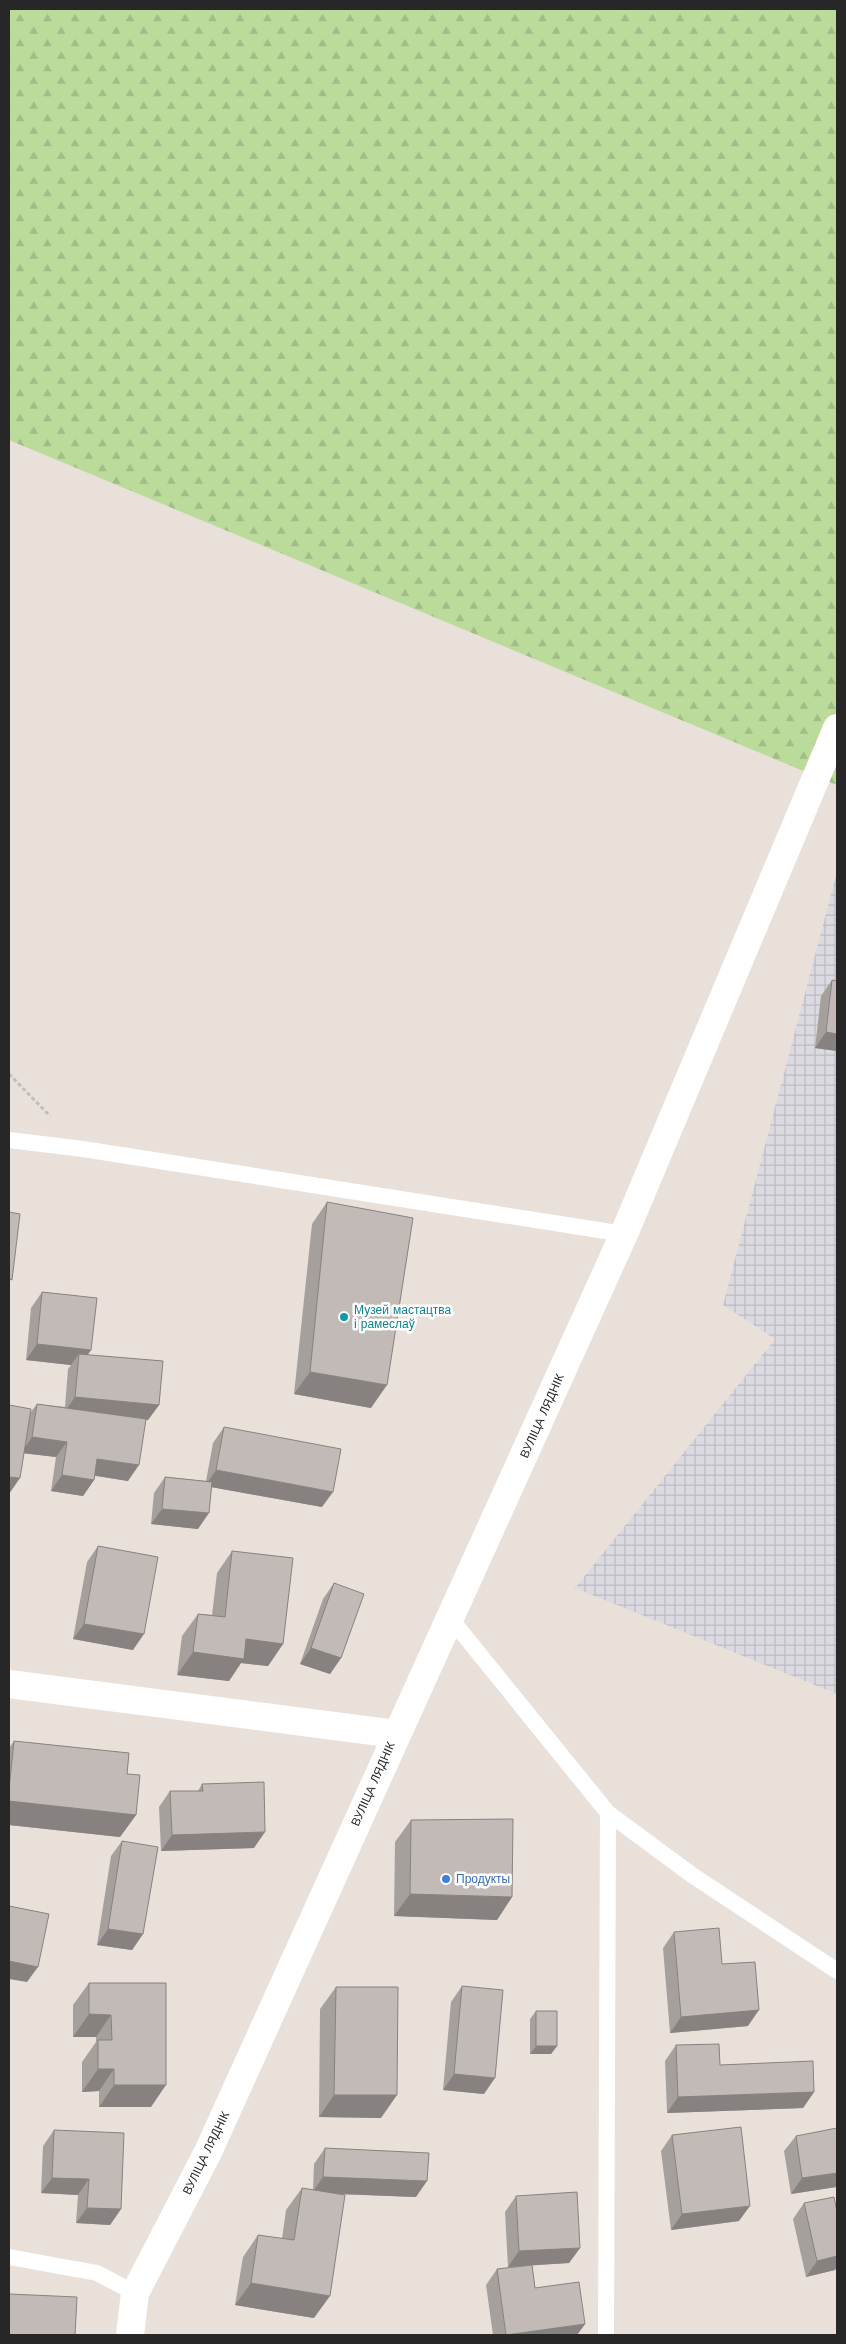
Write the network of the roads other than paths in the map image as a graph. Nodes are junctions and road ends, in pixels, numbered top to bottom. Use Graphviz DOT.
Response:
graph roads {
  1 [pos="837,728"];
  2 [pos="9,1140"];
  3 [pos="624,1234"];
  4 [pos="451,1619"];
  5 [pos="9,1684"];
  6 [pos="396,1734"];
  7 [pos="608,1813"];
  8 [pos="837,1971"];
  9 [pos="9,2257"];
  10 [pos="134,2294"];
  11 [pos="130,2335"];
  12 [pos="606,2335"];
  1 -- 3 [label="street, ВУЛІЦА ЛЯДНІК"];
  2 -- 3 [label="lane"];
  3 -- 4 [label="street, ВУЛІЦА ЛЯДНІК"];
  4 -- 6 [label="street, ВУЛІЦА ЛЯДНІК"];
  4 -- 7 [label="lane"];
  5 -- 6 [label="street"];
  6 -- 10 [label="street, ВУЛІЦА ЛЯДНІК"];
  7 -- 8 [label="lane"];
  7 -- 12 [label="lane"];
  9 -- 10 [label="lane"];
  10 -- 11 [label="street, ВУЛІЦА ЛЯДНІК"];
}
